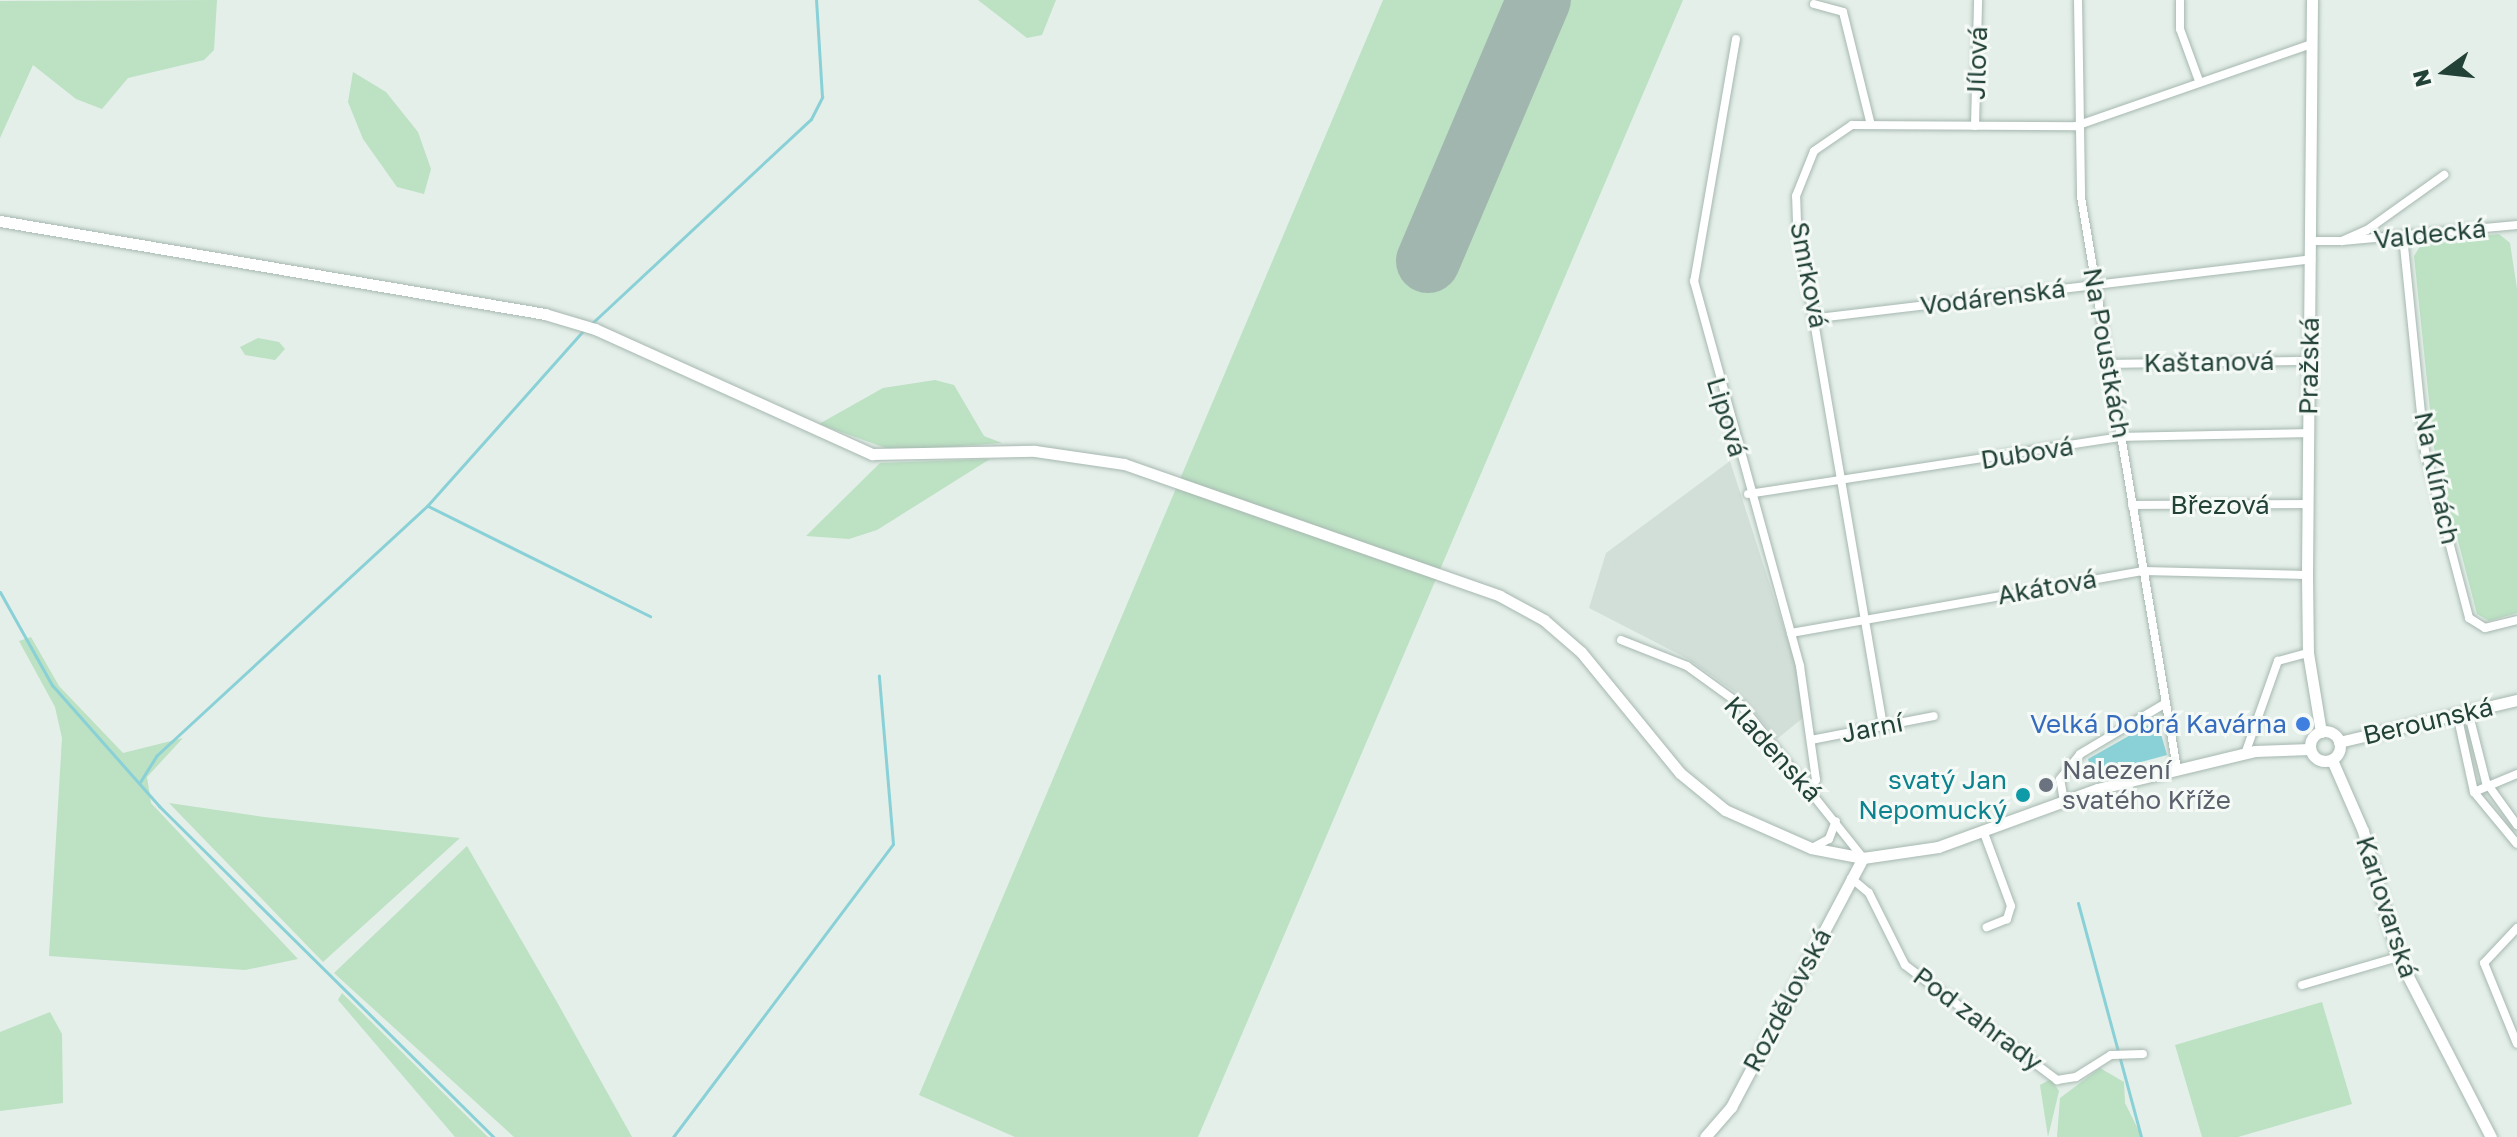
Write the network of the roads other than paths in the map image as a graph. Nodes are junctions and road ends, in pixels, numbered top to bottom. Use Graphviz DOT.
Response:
graph roads {
  1 [pos="1978,0"];
  2 [pos="2078,0"];
  3 [pos="2180,0"];
  4 [pos="2312,0"];
  5 [pos="1814,4"];
  6 [pos="1736,39"];
  7 [pos="2312,44"];
  8 [pos="2199,81"];
  9 [pos="1871,125"];
  10 [pos="1975,126"];
  11 [pos="2076,126"];
  12 [pos="2444,175"];
  13 [pos="0,221"];
  14 [pos="2516,226"];
  15 [pos="2403,236"];
  16 [pos="2517,236"];
  17 [pos="2311,241"];
  18 [pos="2342,241"];
  19 [pos="2311,259"];
  20 [pos="2096,284"];
  21 [pos="1818,318"];
  22 [pos="2309,361"];
  23 [pos="2109,364"];
  24 [pos="2308,433"];
  25 [pos="2121,437"];
  26 [pos="1844,482"];
  27 [pos="1748,494"];
  28 [pos="2307,504"];
  29 [pos="2132,505"];
  30 [pos="2144,571"];
  31 [pos="2307,575"];
  32 [pos="1868,618"];
  33 [pos="2517,620"];
  34 [pos="1791,633"];
  35 [pos="1621,640"];
  36 [pos="2308,653"];
  37 [pos="2517,700"];
  38 [pos="2166,703"];
  39 [pos="1934,716"];
  40 [pos="2461,717"];
  41 [pos="1883,726"];
  42 [pos="2321,732"];
  43 [pos="1811,740"];
  44 [pos="2339,742"];
  45 [pos="2310,749"];
  46 [pos="2245,754"];
  47 [pos="2332,760"];
  48 [pos="2177,769"];
  49 [pos="2517,774"];
  50 [pos="2486,782"];
  51 [pos="1809,789"];
  52 [pos="2474,792"];
  53 [pos="2064,801"];
  54 [pos="1836,821"];
  55 [pos="2517,825"];
  56 [pos="1984,833"];
  57 [pos="2517,844"];
  58 [pos="1811,848"];
  59 [pos="1863,858"];
  60 [pos="1851,878"];
  61 [pos="1987,927"];
  62 [pos="2517,928"];
  63 [pos="2398,957"];
  64 [pos="2302,985"];
  65 [pos="2517,1044"];
  66 [pos="2143,1054"];
  67 [pos="1705,1137"];
  68 [pos="2491,1137"];
  1 -- 10 [label="street, Jílová"];
  2 -- 11 [label="street, Na Poustkách"];
  3 -- 8 [label="street"];
  4 -- 7 [label="street, Pražská"];
  5 -- 9 [label="street"];
  6 -- 27 [label="street, Lipová"];
  7 -- 8 [label="street, Smrková"];
  7 -- 17 [label="street, Pražská"];
  8 -- 11 [label="street, Smrková"];
  9 -- 10 [label="street, Smrková"];
  9 -- 21 [label="street, Smrková"];
  10 -- 11 [label="street, Smrková"];
  11 -- 20 [label="street, Na Poustkách"];
  12 -- 18 [label="street"];
  13 -- 58 [label="street"];
  14 -- 15 [label="street, Valdecká"];
  14 -- 16 [label="street"];
  15 -- 18 [label="street, Valdecká"];
  15 -- 33 [label="street, Na Klínách"];
  17 -- 18 [label="street, Valdecká"];
  17 -- 19 [label="street, Pražská"];
  19 -- 20 [label="street, Vodárenská"];
  19 -- 22 [label="street, Pražská"];
  20 -- 21 [label="street, Vodárenská"];
  20 -- 23 [label="street, Na Poustkách"];
  21 -- 26 [label="street, Smrková"];
  22 -- 23 [label="street, Kaštanová"];
  22 -- 24 [label="street, Pražská"];
  23 -- 25 [label="street, Na Poustkách"];
  24 -- 25 [label="street, Dubová"];
  24 -- 28 [label="street, Pražská"];
  25 -- 26 [label="street, Dubová"];
  25 -- 29 [label="street, Na Poustkách"];
  26 -- 27 [label="street, Dubová"];
  26 -- 32 [label="street, Smrková"];
  27 -- 34 [label="street, Lipová"];
  28 -- 29 [label="street, Březová"];
  28 -- 31 [label="street, Pražská"];
  29 -- 30 [label="street, Na Poustkách"];
  30 -- 31 [label="street, Akátová"];
  30 -- 32 [label="street, Akátová"];
  30 -- 38 [label="street, Na Poustkách"];
  31 -- 36 [label="street, Pražská"];
  32 -- 34 [label="street, Akátová"];
  32 -- 41 [label="street, Smrková"];
  34 -- 43 [label="street, Lipová"];
  35 -- 51 [label="street, Kladenská"];
  36 -- 42 [label="street, Pražská"];
  36 -- 46 [label="street"];
  37 -- 40 [label="street, Berounská"];
  38 -- 48 [label="street, Na Poustkách"];
  38 -- 53 [label="street"];
  39 -- 41 [label="street, Jarní"];
  40 -- 44 [label="street, Berounská"];
  40 -- 50 [label="street"];
  40 -- 52 [label="street"];
  41 -- 43 [label="street, Jarní"];
  42 -- 44 [label="street"];
  42 -- 45 [label="street"];
  43 -- 51 [label="street, Lipová"];
  44 -- 47 [label="street"];
  45 -- 46 [label="street"];
  45 -- 47 [label="street"];
  46 -- 48 [label="street"];
  47 -- 63 [label="street, Karlovarská"];
  48 -- 53 [label="street"];
  49 -- 50 [label="street"];
  50 -- 52 [label="street"];
  50 -- 55 [label="street"];
  51 -- 54 [label="street, Kladenská"];
  52 -- 57 [label="street"];
  53 -- 56 [label="street"];
  54 -- 58 [label="street, Kladenská"];
  54 -- 59 [label="street, Kladenská"];
  56 -- 59 [label="street"];
  56 -- 61 [label="street"];
  58 -- 59 [label="street"];
  59 -- 60 [label="street, Rozdělovská"];
  60 -- 66 [label="street, Pod zahrady"];
  60 -- 67 [label="street, Rozdělovská"];
  62 -- 65 [label="street"];
  63 -- 64 [label="street"];
  63 -- 68 [label="street, Karlovarská"];
}
